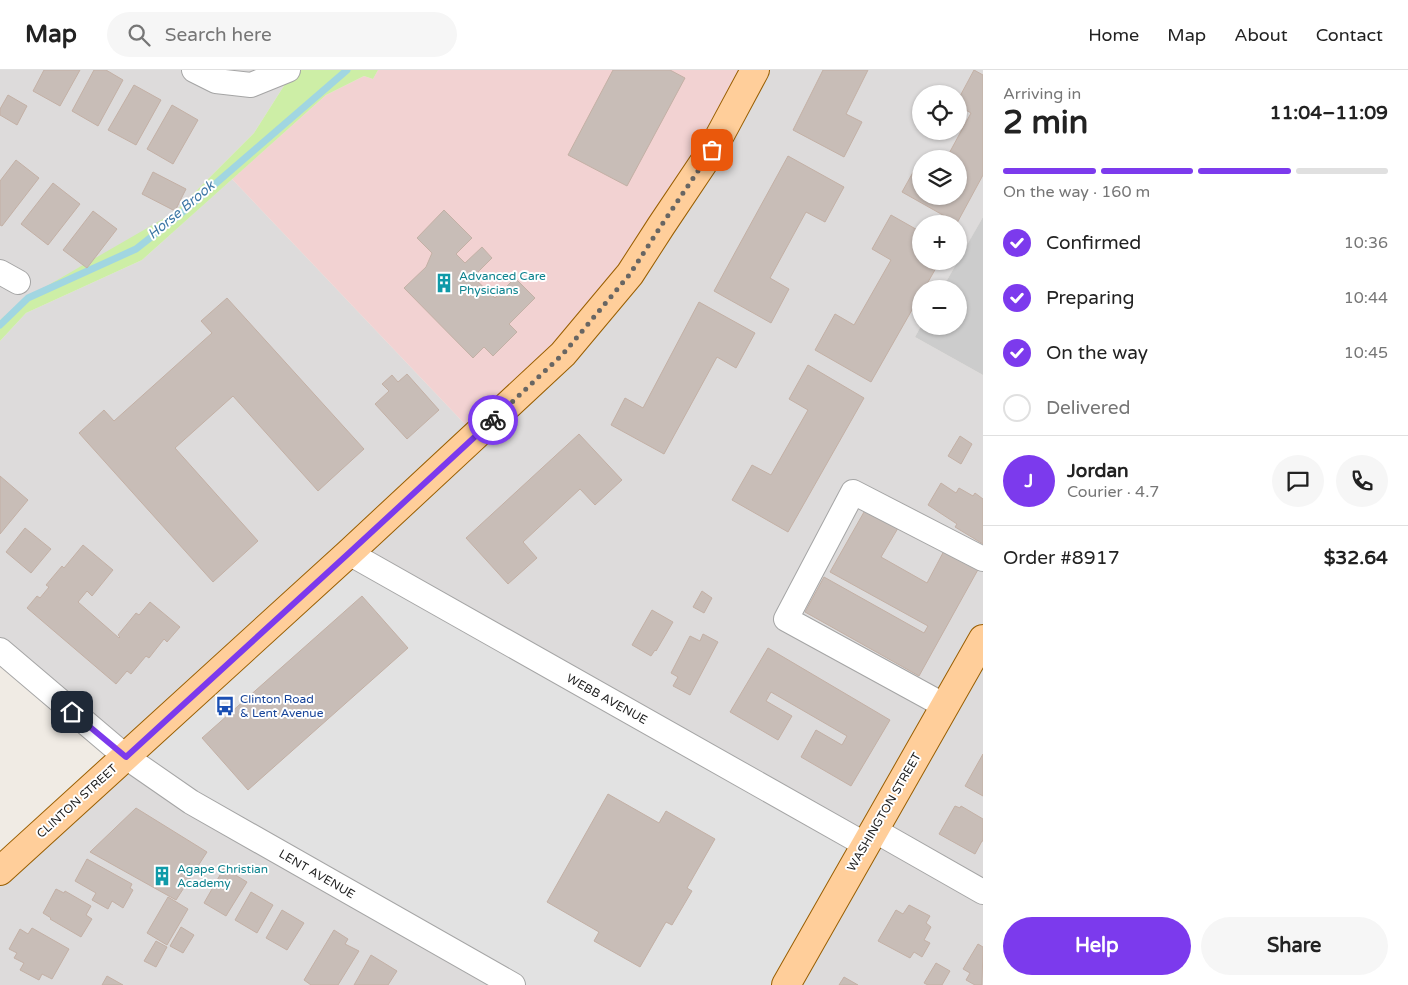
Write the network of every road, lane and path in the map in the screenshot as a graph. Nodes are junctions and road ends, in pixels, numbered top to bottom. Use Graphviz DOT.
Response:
graph roads {
  1 [pos="194,70"];
  2 [pos="288,70"];
  3 [pos="755,70"];
  4 [pos="349,553"];
  5 [pos="983,559"];
  6 [pos="983,639"];
  7 [pos="0,650"];
  8 [pos="945,706"];
  9 [pos="126,757"];
  10 [pos="870,838"];
  11 [pos="0,871"];
  12 [pos="983,892"];
  13 [pos="513,985"];
  14 [pos="786,985"];
  1 -- 2 [label="street"];
  3 -- 4 [label="main road, CLINTON STREET"];
  4 -- 9 [label="main road, CLINTON STREET"];
  4 -- 10 [label="street, WEBB AVENUE"];
  5 -- 8 [label="street"];
  6 -- 8 [label="main road, WASHINGTON STREET"];
  7 -- 9 [label="street, LENT AVENUE"];
  8 -- 10 [label="main road, WASHINGTON STREET"];
  9 -- 11 [label="main road, CLINTON STREET"];
  9 -- 13 [label="street, LENT AVENUE"];
  10 -- 12 [label="street, WEBB AVENUE"];
  10 -- 14 [label="main road, WASHINGTON STREET"];
}
